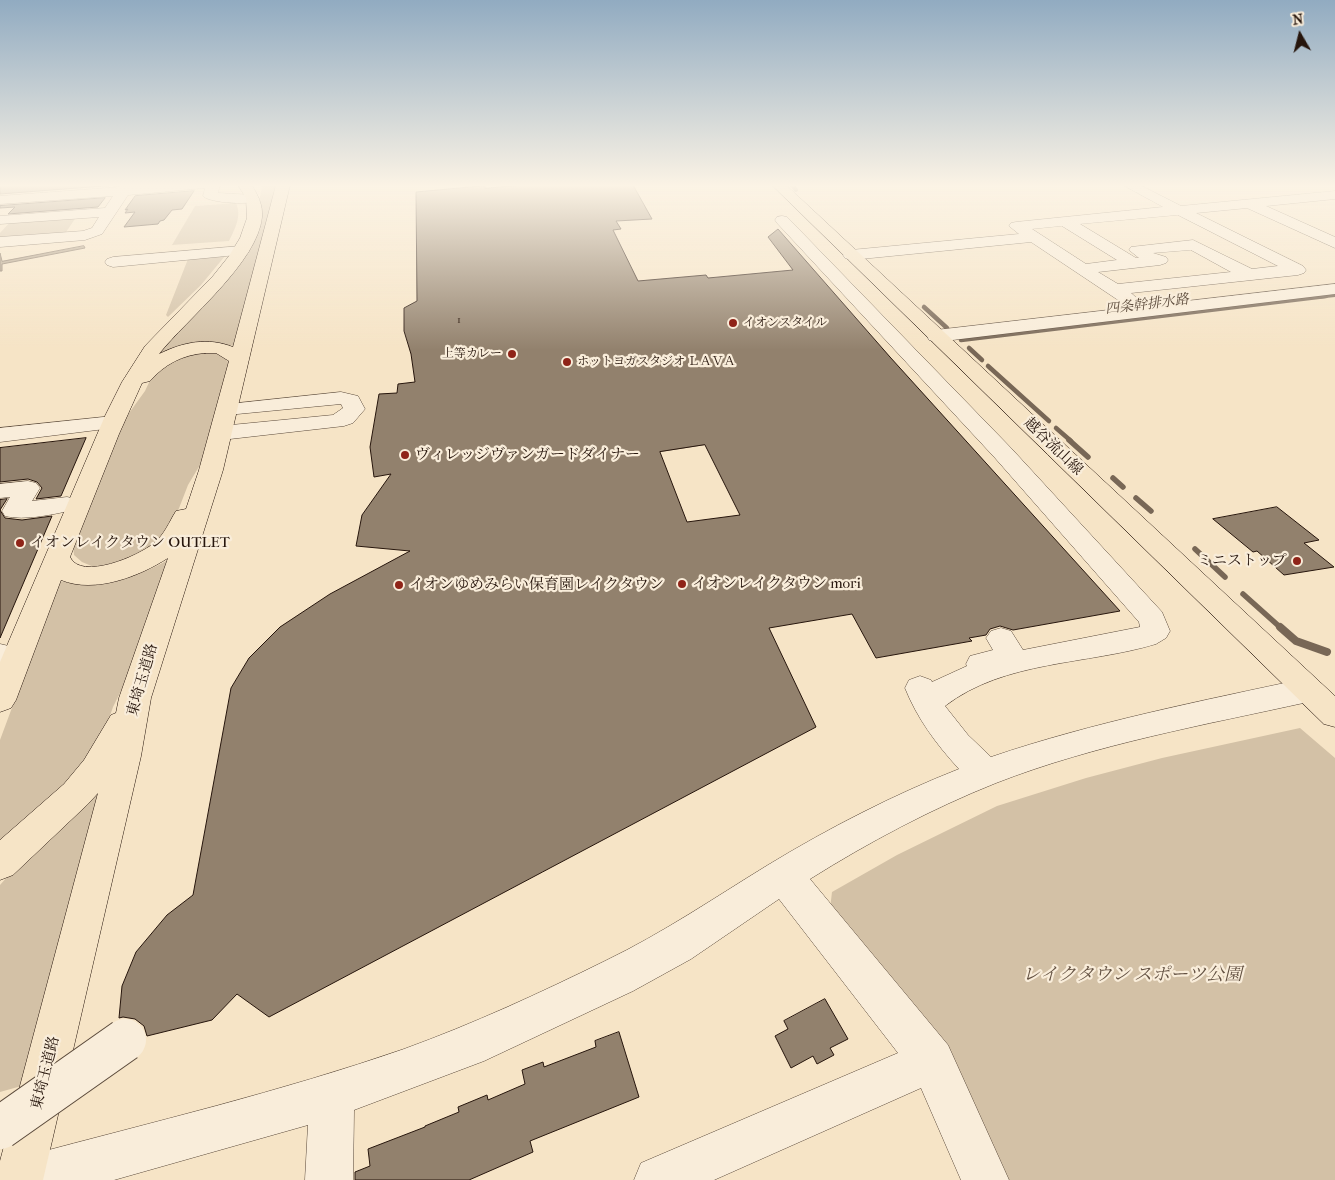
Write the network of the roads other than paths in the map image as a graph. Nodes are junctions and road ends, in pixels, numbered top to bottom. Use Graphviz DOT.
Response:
graph roads {
  1 [pos="23,240"];
  2 [pos="246,240"];
  3 [pos="270,240"];
  4 [pos="801,240"];
  5 [pos="835,240"];
  6 [pos="1002,240"];
  7 [pos="1038,240"];
  8 [pos="1095,240"];
  9 [pos="1240,240"];
  10 [pos="0,242"];
  11 [pos="241,252"];
  12 [pos="851,255"];
  13 [pos="113,262"];
  14 [pos="1133,263"];
  15 [pos="1082,269"];
  16 [pos="1297,269"];
  17 [pos="1250,275"];
  18 [pos="1335,289"];
  19 [pos="1114,290"];
  20 [pos="1335,299"];
  21 [pos="1146,311"];
  22 [pos="941,341"];
  23 [pos="240,361"];
  24 [pos="227,409"];
  25 [pos="115,418"];
  26 [pos="221,433"];
  27 [pos="0,435"];
  28 [pos="211,470"];
  29 [pos="5,483"];
  30 [pos="67,504"];
  31 [pos="57,556"];
  32 [pos="1001,638"];
  33 [pos="1326,696"];
  34 [pos="135,698"];
  35 [pos="0,700"];
  36 [pos="926,703"];
  37 [pos="985,773"];
  38 [pos="0,863"];
  39 [pos="783,876"];
  40 [pos="125,1040"];
  41 [pos="932,1061"];
  42 [pos="332,1095"];
  43 [pos="0,1128"];
  44 [pos="19,1180"];
  45 [pos="26,1180"];
  46 [pos="330,1180"];
  47 [pos="658,1180"];
  48 [pos="985,1180"];
  1 -- 10 [label="street"];
  2 -- 11 [label="main road"];
  3 -- 23 [label="main road, 東埼玉道路"];
  4 -- 36 [label="street"];
  5 -- 12 [label="main road, 越谷流山線"];
  6 -- 12 [label="street"];
  7 -- 15 [label="street"];
  8 -- 14 [label="street"];
  9 -- 16 [label="street"];
  11 -- 13 [label="street"];
  11 -- 25 [label="main road"];
  12 -- 22 [label="main road, 越谷流山線"];
  14 -- 15 [label="street"];
  14 -- 17 [label="street"];
  15 -- 19 [label="street"];
  16 -- 17 [label="street"];
  16 -- 18 [label="street"];
  17 -- 19 [label="street"];
  18 -- 21 [label="street"];
  19 -- 21 [label="street"];
  20 -- 22 [label="street"];
  21 -- 22 [label="street"];
  22 -- 33 [label="main road, 越谷流山線"];
  23 -- 24 [label="main road, 東埼玉道路"];
  23 -- 25 [label="main road"];
  24 -- 26 [label="main road, 東埼玉道路"];
  24 -- 26 [label="street"];
  25 -- 27 [label="street"];
  25 -- 31 [label="main road"];
  26 -- 28 [label="main road, 東埼玉道路"];
  28 -- 31 [label="main road"];
  28 -- 34 [label="main road, 東埼玉道路"];
  29 -- 30 [label="street"];
  31 -- 35 [label="main road"];
  32 -- 36 [label="street"];
  33 -- 37 [label="street"];
  34 -- 38 [label="main road"];
  34 -- 44 [label="main road, 東埼玉道路"];
  36 -- 37 [label="street"];
  37 -- 39 [label="street"];
  39 -- 41 [label="street"];
  39 -- 42 [label="street"];
  40 -- 43 [label="street, bridge"];
  41 -- 47 [label="street"];
  41 -- 48 [label="street"];
  42 -- 45 [label="street"];
  42 -- 46 [label="street"];
}
